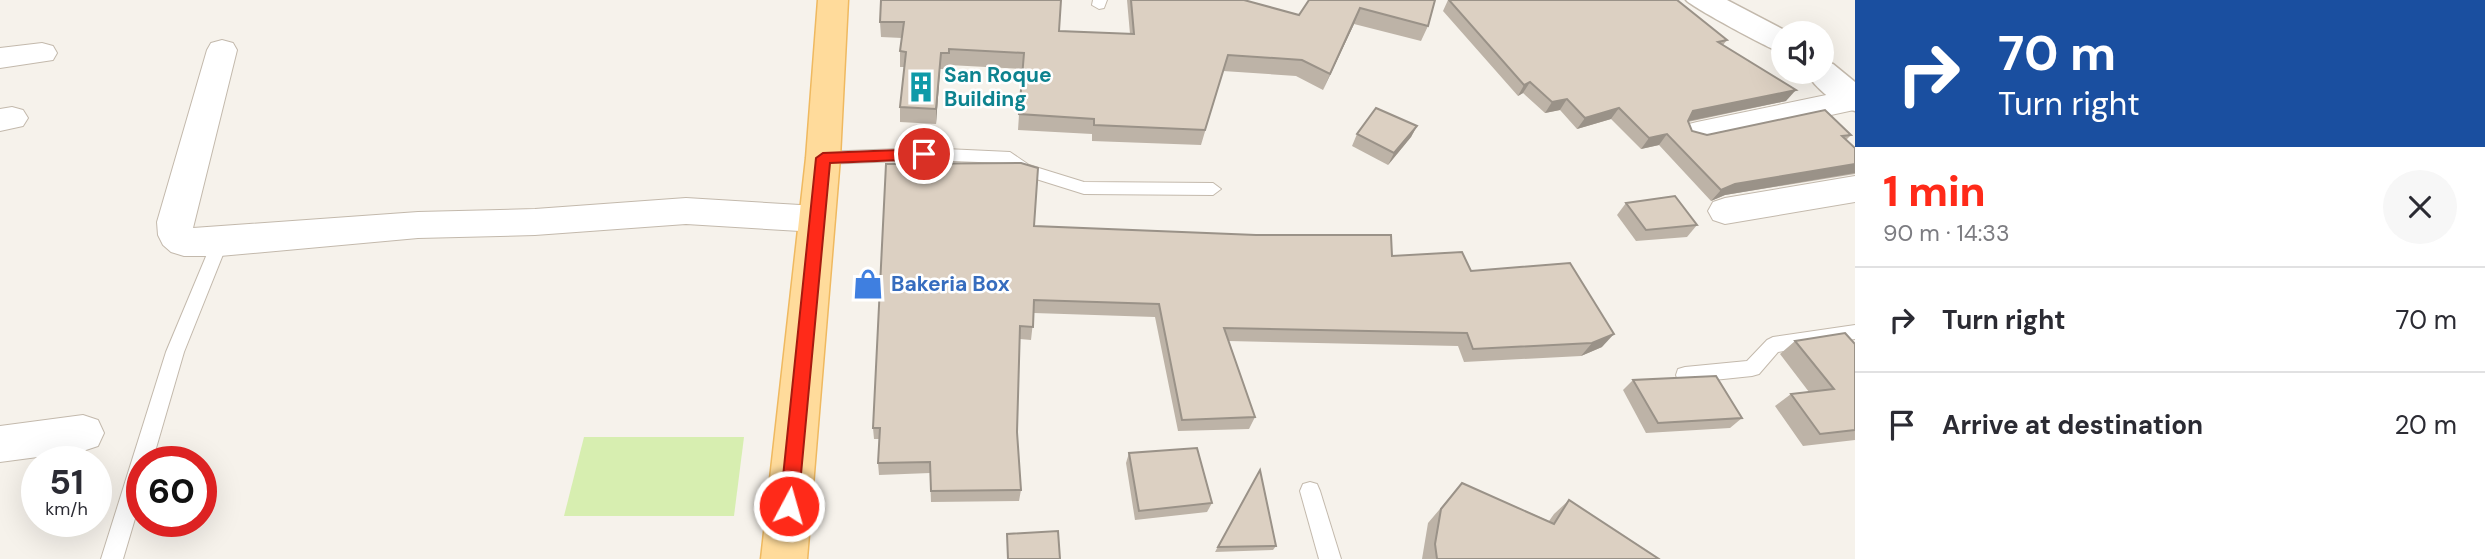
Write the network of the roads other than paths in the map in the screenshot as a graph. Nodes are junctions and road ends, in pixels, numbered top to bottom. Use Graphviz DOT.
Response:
graph roads {
  1 [pos="833,0"];
  2 [pos="1701,0"];
  3 [pos="1771,36"];
  4 [pos="222,50"];
  5 [pos="42,53"];
  6 [pos="0,58"];
  7 [pos="1834,82"];
  8 [pos="1855,99"];
  9 [pos="1697,133"];
  10 [pos="823,158"];
  11 [pos="1213,189"];
  12 [pos="1855,189"];
  13 [pos="1725,211"];
  14 [pos="817,219"];
  15 [pos="220,242"];
  16 [pos="1855,332"];
  17 [pos="1685,375"];
  18 [pos="83,433"];
  19 [pos="0,444"];
  20 [pos="1310,491"];
  21 [pos="112,559"];
  22 [pos="784,559"];
  23 [pos="1330,559"];
  1 -- 10 [label="main road"];
  2 -- 3 [label="street"];
  4 -- 15 [label="street"];
  5 -- 6 [label="street"];
  7 -- 8 [label="street"];
  8 -- 9 [label="street"];
  10 -- 11 [label="lane"];
  10 -- 14 [label="main road"];
  12 -- 13 [label="street"];
  14 -- 15 [label="street"];
  14 -- 22 [label="main road"];
  15 -- 21 [label="lane"];
  16 -- 17 [label="lane"];
  18 -- 19 [label="street"];
  20 -- 23 [label="lane"];
}
